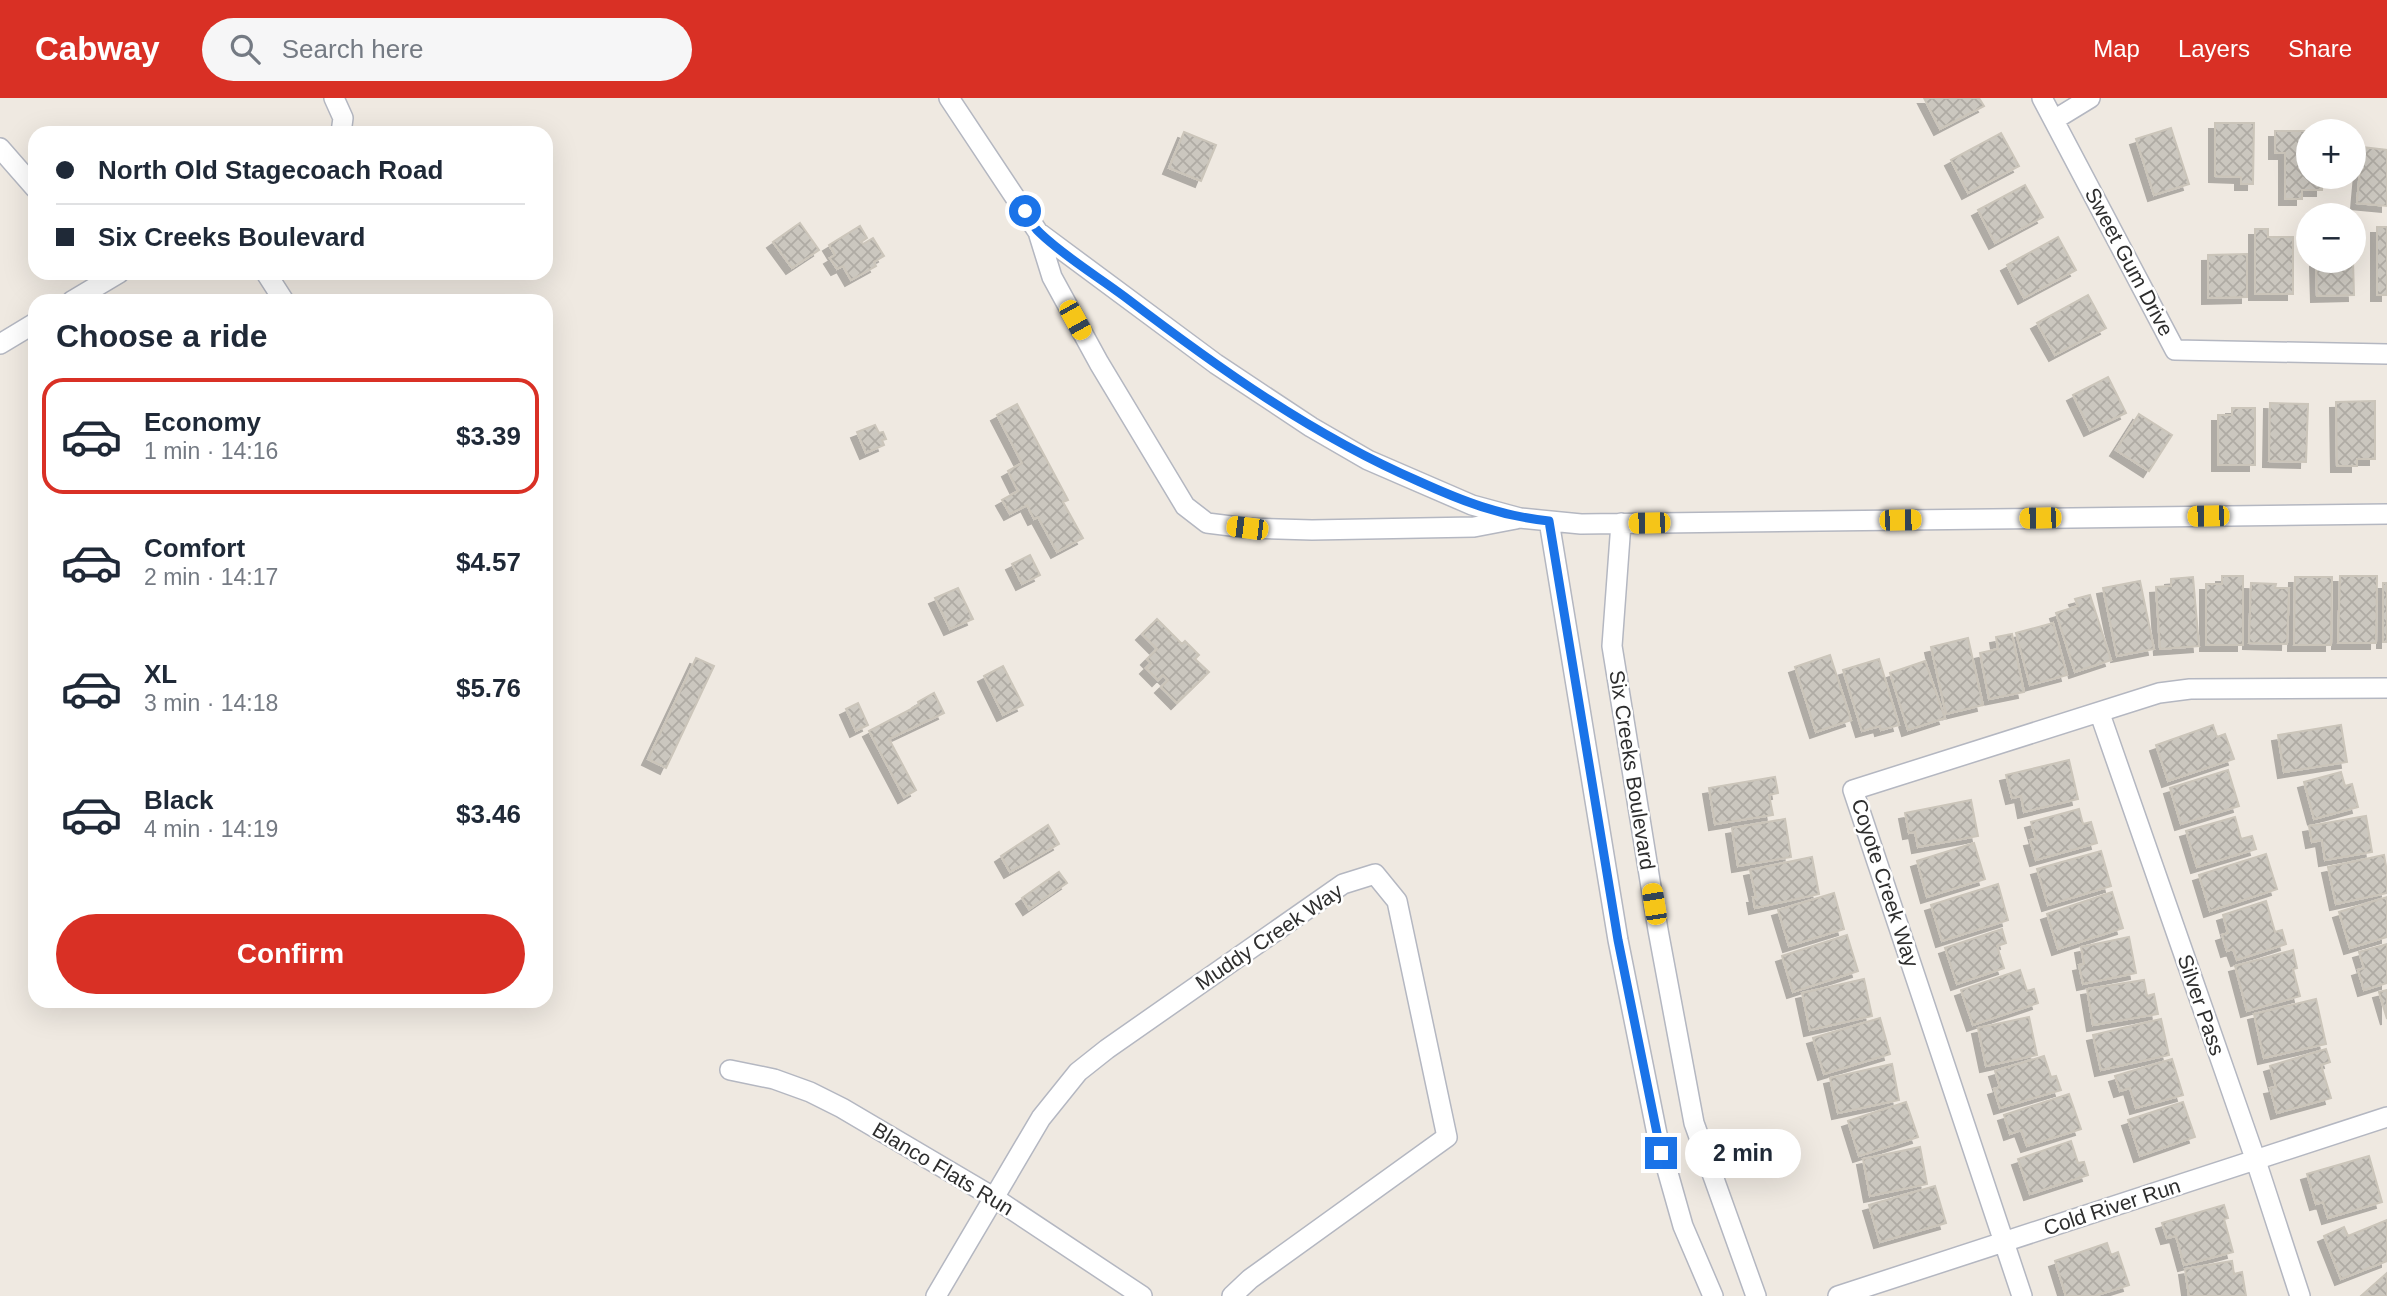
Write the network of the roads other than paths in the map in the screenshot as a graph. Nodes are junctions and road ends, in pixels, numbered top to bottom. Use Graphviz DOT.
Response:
graph roads {
  1 [pos="334,98"];
  2 [pos="948,98"];
  3 [pos="2042,98"];
  4 [pos="2090,98"];
  5 [pos="2053,120"];
  6 [pos="342,126"];
  7 [pos="0,148"];
  8 [pos="28,180"];
  9 [pos="1038,232"];
  10 [pos="95,280"];
  11 [pos="80,294"];
  12 [pos="28,327"];
  13 [pos="0,344"];
  14 [pos="2387,354"];
  15 [pos="2387,514"];
  16 [pos="1520,518"];
  17 [pos="1549,521"];
  18 [pos="1621,523"];
  19 [pos="2387,691"];
  20 [pos="2100,714"];
  21 [pos="730,1070"];
  22 [pos="2387,1117"];
  23 [pos="2256,1161"];
  24 [pos="993,1197"];
  25 [pos="2004,1240"];
  26 [pos="936,1296"];
  27 [pos="1142,1296"];
  28 [pos="1232,1296"];
  29 [pos="1713,1296"];
  30 [pos="1756,1296"];
  31 [pos="1838,1296"];
  32 [pos="2022,1296"];
  33 [pos="2300,1296"];
  1 -- 6 [label="street"];
  2 -- 9 [label="street"];
  3 -- 5 [label="street, Sweet Gum Drive"];
  4 -- 5 [label="street"];
  5 -- 14 [label="street, Sweet Gum Drive"];
  7 -- 8 [label="street"];
  9 -- 16 [label="street"];
  9 -- 16 [label="street"];
  10 -- 11 [label="street"];
  12 -- 13 [label="street"];
  15 -- 18 [label="street"];
  16 -- 17 [label="street"];
  17 -- 18 [label="street"];
  17 -- 29 [label="street, Six Creeks Boulevard"];
  18 -- 30 [label="street, Six Creeks Boulevard"];
  19 -- 20 [label="street, Coyote Creek Way"];
  20 -- 23 [label="street, Silver Pass"];
  20 -- 25 [label="street, Coyote Creek Way"];
  21 -- 24 [label="street, Blanco Flats Run"];
  22 -- 23 [label="street, Cold River Run"];
  23 -- 25 [label="street, Cold River Run"];
  23 -- 33 [label="street, Silver Pass"];
  24 -- 26 [label="street, Muddy Creek Way"];
  24 -- 27 [label="street, Blanco Flats Run"];
  24 -- 28 [label="street, Muddy Creek Way"];
  25 -- 31 [label="street, Cold River Run"];
  25 -- 32 [label="street, Coyote Creek Way"];
}
